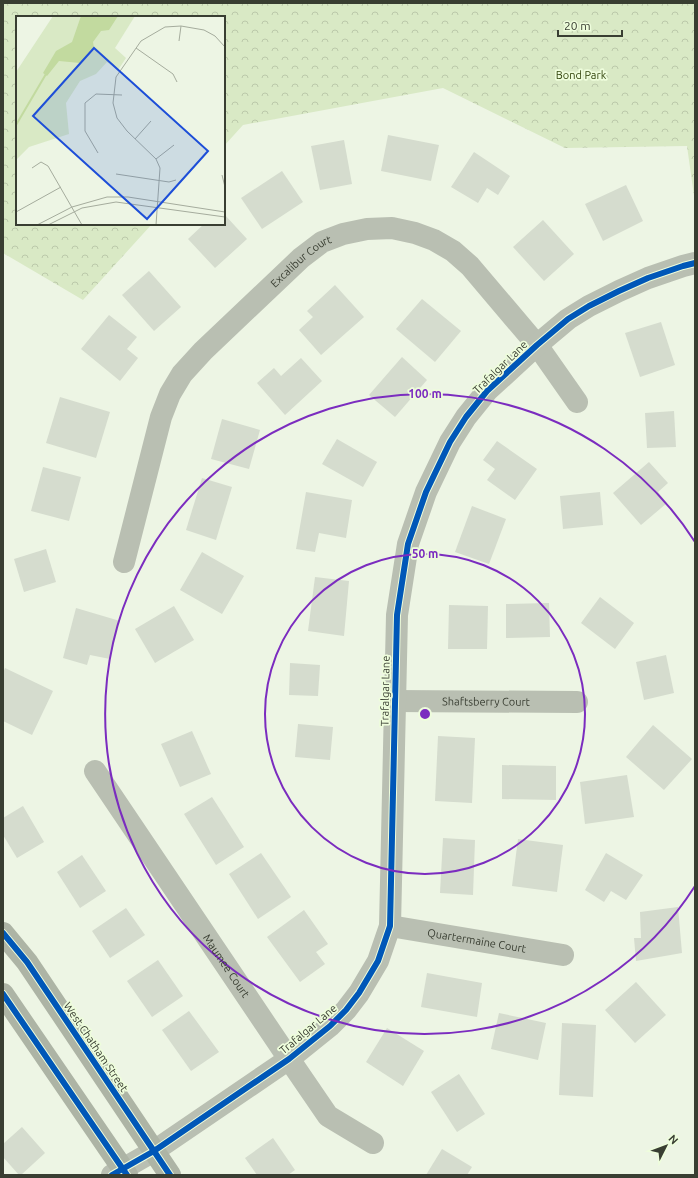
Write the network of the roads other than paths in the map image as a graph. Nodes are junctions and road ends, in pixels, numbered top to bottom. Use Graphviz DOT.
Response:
graph roads {
  1 [pos="695,263"];
  2 [pos="537,345"];
  3 [pos="577,402"];
  4 [pos="124,562"];
  5 [pos="394,701"];
  6 [pos="577,702"];
  7 [pos="94,771"];
  8 [pos="390,926"];
  9 [pos="3,933"];
  10 [pos="563,955"];
  11 [pos="3,994"];
  12 [pos="289,1059"];
  13 [pos="374,1143"];
  14 [pos="154,1151"];
  15 [pos="120,1173"];
  16 [pos="170,1175"];
  1 -- 2 [label="street, Trafalgar Lane"];
  2 -- 3 [label="street, Excalibur Court"];
  2 -- 4 [label="street, Excalibur Court"];
  2 -- 5 [label="street, Trafalgar Lane"];
  5 -- 6 [label="street, Shaftsberry Court"];
  5 -- 8 [label="street, Trafalgar Lane"];
  7 -- 12 [label="street, Maumee Court"];
  8 -- 10 [label="street, Quartermaine Court"];
  8 -- 12 [label="street, Trafalgar Lane"];
  9 -- 14 [label="street, West Chatham Street"];
  11 -- 15 [label="street"];
  12 -- 13 [label="street, Maumee Court"];
  12 -- 14 [label="street, Trafalgar Lane"];
  14 -- 15 [label="street, Trafalgar Lane"];
  14 -- 16 [label="street, West Chatham Street"];
}
